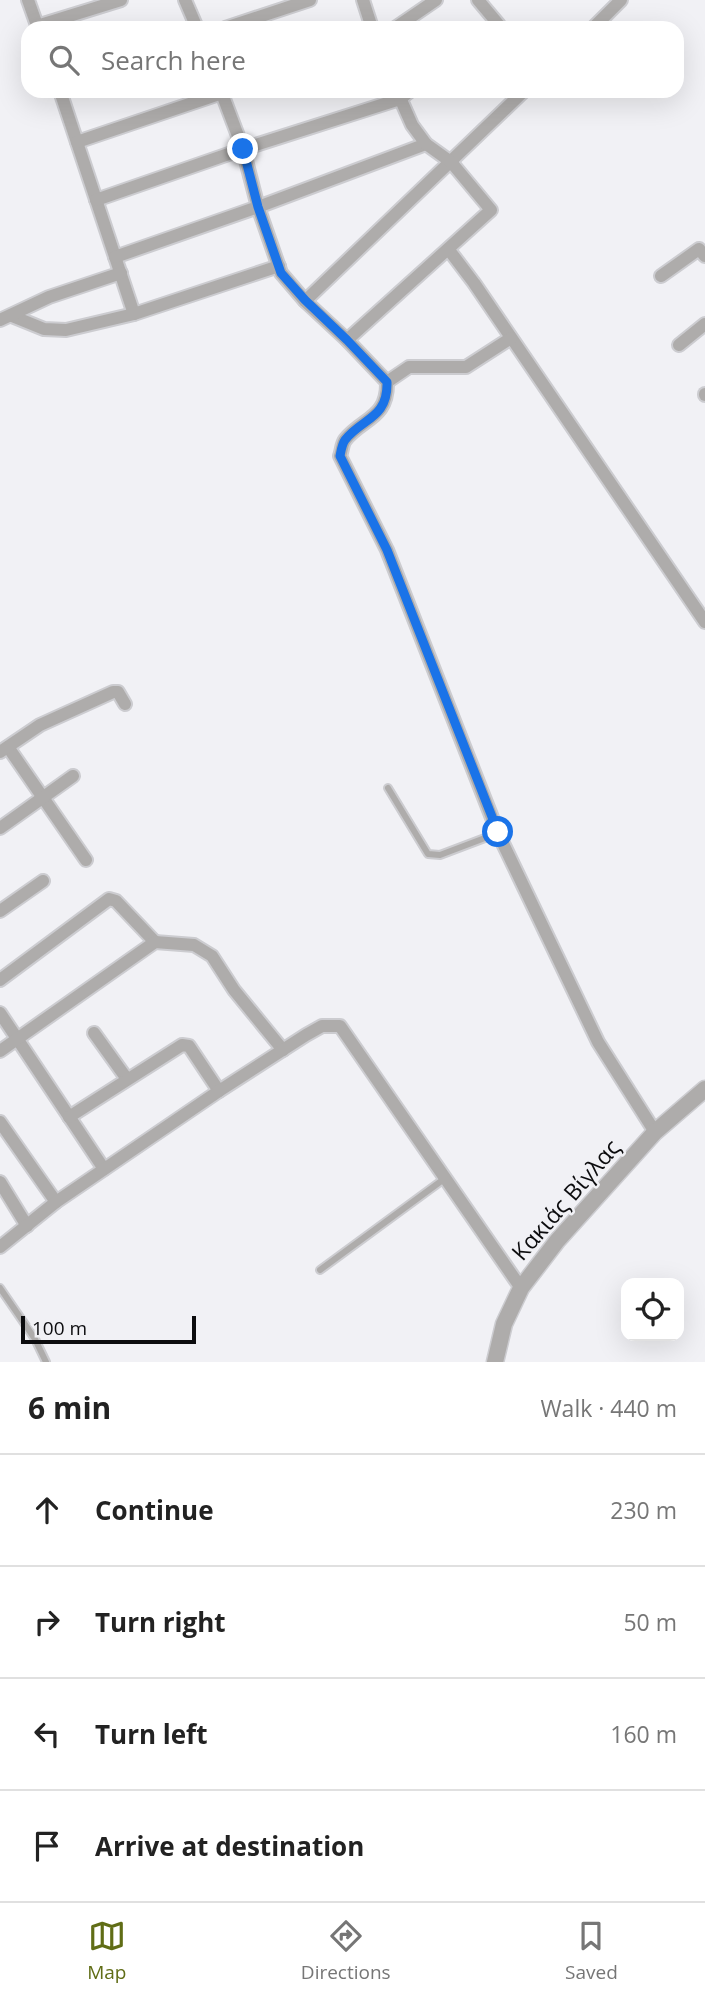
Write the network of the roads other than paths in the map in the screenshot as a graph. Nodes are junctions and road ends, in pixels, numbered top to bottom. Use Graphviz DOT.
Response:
graph roads {
  1 [pos="28,0"];
  2 [pos="121,0"];
  3 [pos="185,0"];
  4 [pos="310,0"];
  5 [pos="363,0"];
  6 [pos="436,0"];
  7 [pos="478,0"];
  8 [pos="621,0"];
  9 [pos="36,21"];
  10 [pos="56,21"];
  11 [pos="195,21"];
  12 [pos="246,21"];
  13 [pos="370,21"];
  14 [pos="405,21"];
  15 [pos="496,21"];
  16 [pos="600,21"];
  17 [pos="62,98"];
  18 [pos="206,98"];
  19 [pos="226,98"];
  20 [pos="390,98"];
  21 [pos="403,98"];
  22 [pos="517,98"];
  23 [pos="77,142"];
  24 [pos="426,144"];
  25 [pos="243,149"];
  26 [pos="451,162"];
  27 [pos="96,200"];
  28 [pos="258,207"];
  29 [pos="449,250"];
  30 [pos="705,256"];
  31 [pos="115,257"];
  32 [pos="279,266"];
  33 [pos="121,274"];
  34 [pos="661,276"];
  35 [pos="305,300"];
  36 [pos="134,314"];
  37 [pos="6,318"];
  38 [pos="705,324"];
  39 [pos="511,338"];
  40 [pos="347,340"];
  41 [pos="680,345"];
  42 [pos="387,382"];
  43 [pos="705,622"];
  44 [pos="125,704"];
  45 [pos="4,750"];
  46 [pos="73,776"];
  47 [pos="388,788"];
  48 [pos="43,797"];
  49 [pos="0,828"];
  50 [pos="498,832"];
  51 [pos="86,860"];
  52 [pos="43,881"];
  53 [pos="0,911"];
  54 [pos="155,942"];
  55 [pos="0,980"];
  56 [pos="0,1013"];
  57 [pos="94,1033"];
  58 [pos="17,1039"];
  59 [pos="283,1050"];
  60 [pos="0,1051"];
  61 [pos="127,1079"];
  62 [pos="705,1089"];
  63 [pos="219,1091"];
  64 [pos="69,1117"];
  65 [pos="0,1122"];
  66 [pos="655,1132"];
  67 [pos="104,1168"];
  68 [pos="444,1179"];
  69 [pos="0,1182"];
  70 [pos="56,1202"];
  71 [pos="27,1226"];
  72 [pos="0,1247"];
  73 [pos="320,1270"];
  74 [pos="0,1288"];
  75 [pos="521,1288"];
  76 [pos="46,1362"];
  77 [pos="495,1362"];
  1 -- 9 [label="street"];
  2 -- 10 [label="street"];
  3 -- 11 [label="street"];
  4 -- 12 [label="street"];
  5 -- 13 [label="street"];
  6 -- 14 [label="street"];
  7 -- 15 [label="street"];
  8 -- 16 [label="street"];
  17 -- 23 [label="street"];
  18 -- 23 [label="street"];
  19 -- 25 [label="street"];
  20 -- 25 [label="street"];
  21 -- 24 [label="street"];
  22 -- 26 [label="street"];
  23 -- 27 [label="street"];
  24 -- 26 [label="street"];
  24 -- 28 [label="street"];
  25 -- 27 [label="street"];
  25 -- 28 [label="street"];
  26 -- 29 [label="street"];
  26 -- 35 [label="street"];
  27 -- 31 [label="street"];
  28 -- 31 [label="street"];
  28 -- 32 [label="street"];
  29 -- 39 [label="street"];
  29 -- 40 [label="street"];
  30 -- 34 [label="street"];
  31 -- 33 [label="street"];
  32 -- 35 [label="street"];
  32 -- 36 [label="street"];
  33 -- 36 [label="street"];
  33 -- 37 [label="street"];
  35 -- 40 [label="street"];
  36 -- 37 [label="street"];
  38 -- 41 [label="street"];
  39 -- 42 [label="street"];
  39 -- 43 [label="street"];
  40 -- 42 [label="street"];
  42 -- 50 [label="street"];
  44 -- 45 [label="street"];
  45 -- 48 [label="street"];
  46 -- 48 [label="street"];
  47 -- 50 [label="lane"];
  48 -- 49 [label="street"];
  48 -- 51 [label="street"];
  50 -- 66 [label="street"];
  52 -- 53 [label="street"];
  54 -- 55 [label="street"];
  54 -- 58 [label="street"];
  54 -- 59 [label="street"];
  56 -- 58 [label="street"];
  57 -- 61 [label="street"];
  58 -- 60 [label="street"];
  58 -- 64 [label="street"];
  59 -- 63 [label="street"];
  59 -- 68 [label="street"];
  61 -- 63 [label="street"];
  61 -- 64 [label="street"];
  62 -- 66 [label="street, Κακιάς Βίγλας"];
  63 -- 67 [label="street"];
  64 -- 67 [label="street"];
  65 -- 70 [label="street"];
  66 -- 75 [label="street, Κακιάς Βίγλας"];
  67 -- 70 [label="street"];
  68 -- 73 [label="lane"];
  68 -- 75 [label="street"];
  69 -- 71 [label="street"];
  70 -- 71 [label="street"];
  71 -- 72 [label="street"];
  74 -- 76 [label="lane"];
  75 -- 77 [label="street, Κακιάς Βίγλας"];
}
